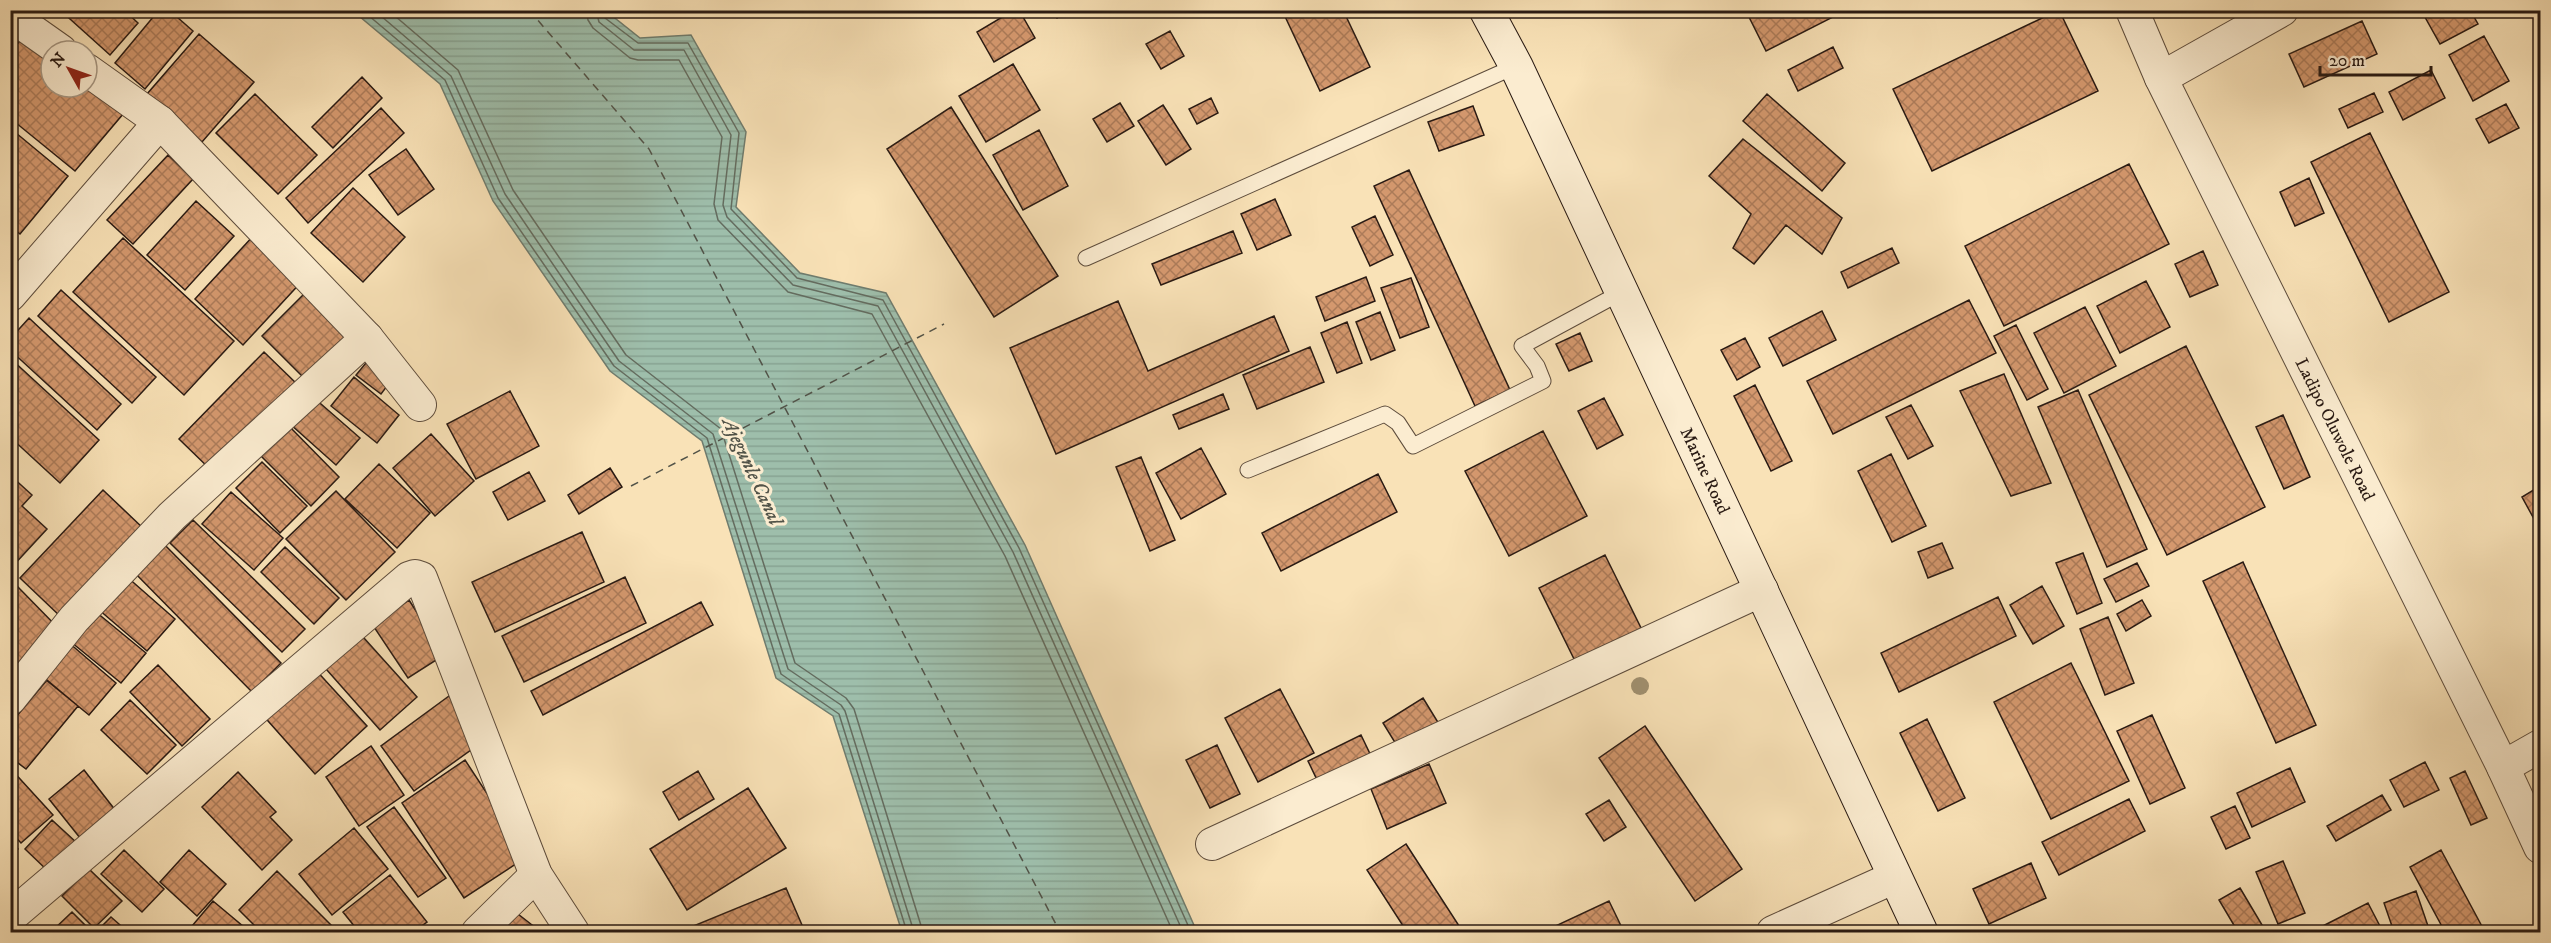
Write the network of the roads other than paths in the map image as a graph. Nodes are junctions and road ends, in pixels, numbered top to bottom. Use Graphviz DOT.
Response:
graph roads {
  1 [pos="1486,10"];
  2 [pos="2132,10"];
  3 [pos="2282,10"];
  4 [pos="10,15"];
  5 [pos="44,39"];
  6 [pos="1516,66"];
  7 [pos="2161,78"];
  8 [pos="99,79"];
  9 [pos="160,122"];
  10 [pos="1086,258"];
  11 [pos="1622,292"];
  12 [pos="10,295"];
  13 [pos="367,338"];
  14 [pos="420,405"];
  15 [pos="1248,470"];
  16 [pos="1762,590"];
  17 [pos="10,699"];
  18 [pos="2541,746"];
  19 [pos="2504,766"];
  20 [pos="1212,844"];
  21 [pos="2541,847"];
  22 [pos="536,875"];
  23 [pos="1895,876"];
  24 [pos="10,917"];
  25 [pos="478,933"];
  26 [pos="573,933"];
  27 [pos="1773,933"];
  28 [pos="1921,933"];
  1 -- 6 [label="street, Marine Road"];
  2 -- 7 [label="street, Ladipo Oluwole Road"];
  3 -- 7 [label="street"];
  4 -- 5 [label="street"];
  6 -- 10 [label="lane"];
  6 -- 11 [label="street, Marine Road"];
  7 -- 19 [label="street, Ladipo Oluwole Road"];
  8 -- 9 [label="street"];
  9 -- 12 [label="street"];
  9 -- 13 [label="street"];
  11 -- 15 [label="lane"];
  11 -- 16 [label="street, Marine Road"];
  13 -- 14 [label="street"];
  13 -- 17 [label="street"];
  16 -- 20 [label="street"];
  16 -- 23 [label="street, Marine Road"];
  18 -- 19 [label="street"];
  19 -- 21 [label="street, Ladipo Oluwole Road"];
  22 -- 24 [label="street"];
  22 -- 25 [label="street"];
  22 -- 26 [label="street"];
  23 -- 27 [label="street"];
  23 -- 28 [label="street, Marine Road"];
}
